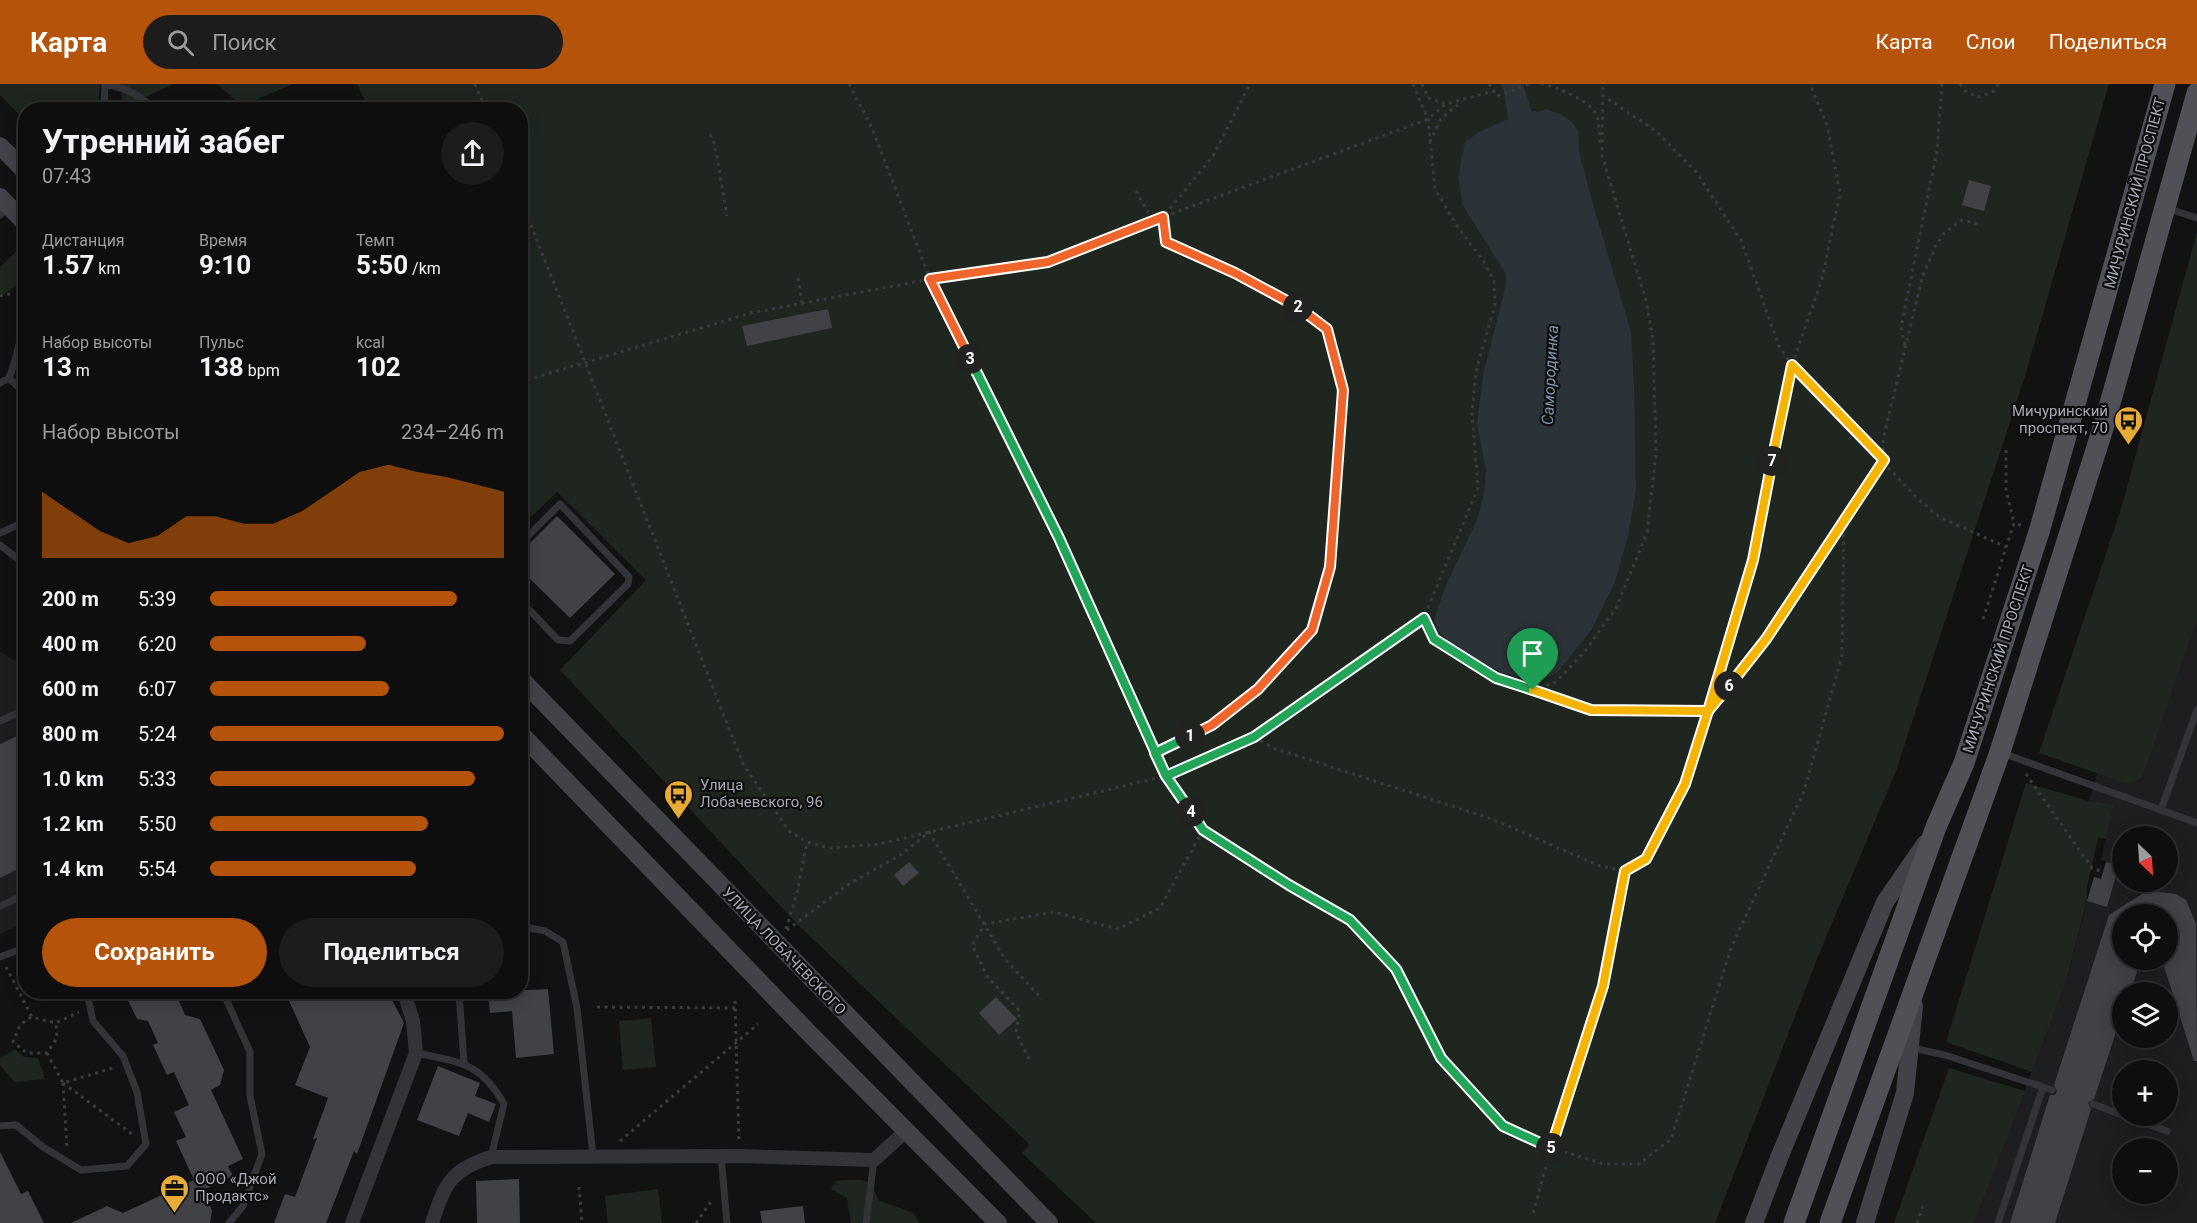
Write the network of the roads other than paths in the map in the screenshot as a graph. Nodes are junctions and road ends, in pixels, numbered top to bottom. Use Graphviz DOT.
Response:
graph roads {
  1 [pos="2165,84"];
  2 [pos="105,85"];
  3 [pos="2197,93"];
  4 [pos="104,102"];
  5 [pos="147,102"];
  6 [pos="0,146"];
  7 [pos="18,164"];
  8 [pos="3,206"];
  9 [pos="2164,207"];
  10 [pos="18,218"];
  11 [pos="2197,218"];
  12 [pos="18,356"];
  13 [pos="9,378"];
  14 [pos="0,383"];
  15 [pos="18,387"];
  16 [pos="18,525"];
  17 [pos="0,533"];
  18 [pos="528,536"];
  19 [pos="0,545"];
  20 [pos="18,560"];
  21 [pos="528,608"];
  22 [pos="528,686"];
  23 [pos="2197,710"];
  24 [pos="18,713"];
  25 [pos="0,721"];
  26 [pos="528,742"];
  27 [pos="2000,752"];
  28 [pos="2161,810"];
  29 [pos="2197,823"];
  30 [pos="1936,827"];
  31 [pos="18,898"];
  32 [pos="0,906"];
  33 [pos="528,928"];
  34 [pos="18,950"];
  35 [pos="1,957"];
  36 [pos="1916,984"];
  37 [pos="88,999"];
  38 [pos="226,999"];
  39 [pos="406,999"];
  40 [pos="459,999"];
  41 [pos="1910,1047"];
  42 [pos="416,1053"];
  43 [pos="464,1063"];
  44 [pos="2043,1087"];
  45 [pos="2052,1090"];
  46 [pos="2093,1104"];
  47 [pos="2112,1111"];
  48 [pos="0,1126"];
  49 [pos="2154,1126"];
  50 [pos="907,1130"];
  51 [pos="2167,1131"];
  52 [pos="598,1156"];
  53 [pos="721,1156"];
  54 [pos="491,1157"];
  55 [pos="873,1160"];
  56 [pos="229,1223"];
  57 [pos="352,1223"];
  58 [pos="432,1223"];
  59 [pos="728,1223"];
  60 [pos="866,1223"];
  61 [pos="998,1223"];
  62 [pos="1049,1223"];
  63 [pos="1754,1223"];
  64 [pos="1794,1223"];
  65 [pos="1830,1223"];
  66 [pos="1865,1223"];
  67 [pos="1998,1223"];
  1 -- 30 [label="main road, МИЧУРИНСКИЙ ПРОСПЕКТ"];
  2 -- 4 [label="lane"];
  2 -- 5 [label="lane"];
  3 -- 9 [label="main road, МИЧУРИНСКИЙ ПРОСПЕКТ"];
  6 -- 7 [label="main road"];
  8 -- 10 [label="main road"];
  9 -- 11 [label="lane"];
  9 -- 27 [label="main road, МИЧУРИНСКИЙ ПРОСПЕКТ"];
  12 -- 13 [label="lane"];
  13 -- 14 [label="lane"];
  13 -- 15 [label="lane"];
  16 -- 17 [label="lane"];
  18 -- 21 [label="lane"];
  19 -- 20 [label="lane"];
  22 -- 62 [label="main road, УЛИЦА ЛОБАЧЕВСКОГО"];
  23 -- 28 [label="lane"];
  24 -- 25 [label="lane"];
  26 -- 50 [label="main road"];
  27 -- 28 [label="lane"];
  27 -- 36 [label="main road, МИЧУРИНСКИЙ ПРОСПЕКТ"];
  28 -- 29 [label="lane"];
  30 -- 63 [label="main road"];
  30 -- 64 [label="main road, МИЧУРИНСКИЙ ПРОСПЕКТ"];
  31 -- 32 [label="lane"];
  33 -- 52 [label="lane"];
  34 -- 35 [label="lane"];
  36 -- 41 [label="main road"];
  36 -- 65 [label="main road, МИЧУРИНСКИЙ ПРОСПЕКТ"];
  37 -- 48 [label="lane"];
  38 -- 56 [label="lane"];
  39 -- 42 [label="street"];
  40 -- 43 [label="lane"];
  41 -- 44 [label="lane"];
  41 -- 66 [label="main road"];
  42 -- 43 [label="lane"];
  42 -- 57 [label="street"];
  43 -- 54 [label="lane"];
  44 -- 45 [label="lane"];
  44 -- 67 [label="lane"];
  46 -- 47 [label="lane"];
  49 -- 51 [label="lane"];
  50 -- 55 [label="street"];
  50 -- 61 [label="main road"];
  52 -- 53 [label="street"];
  52 -- 54 [label="street"];
  53 -- 55 [label="street"];
  53 -- 59 [label="lane"];
  54 -- 58 [label="street"];
  55 -- 60 [label="lane"];
}
